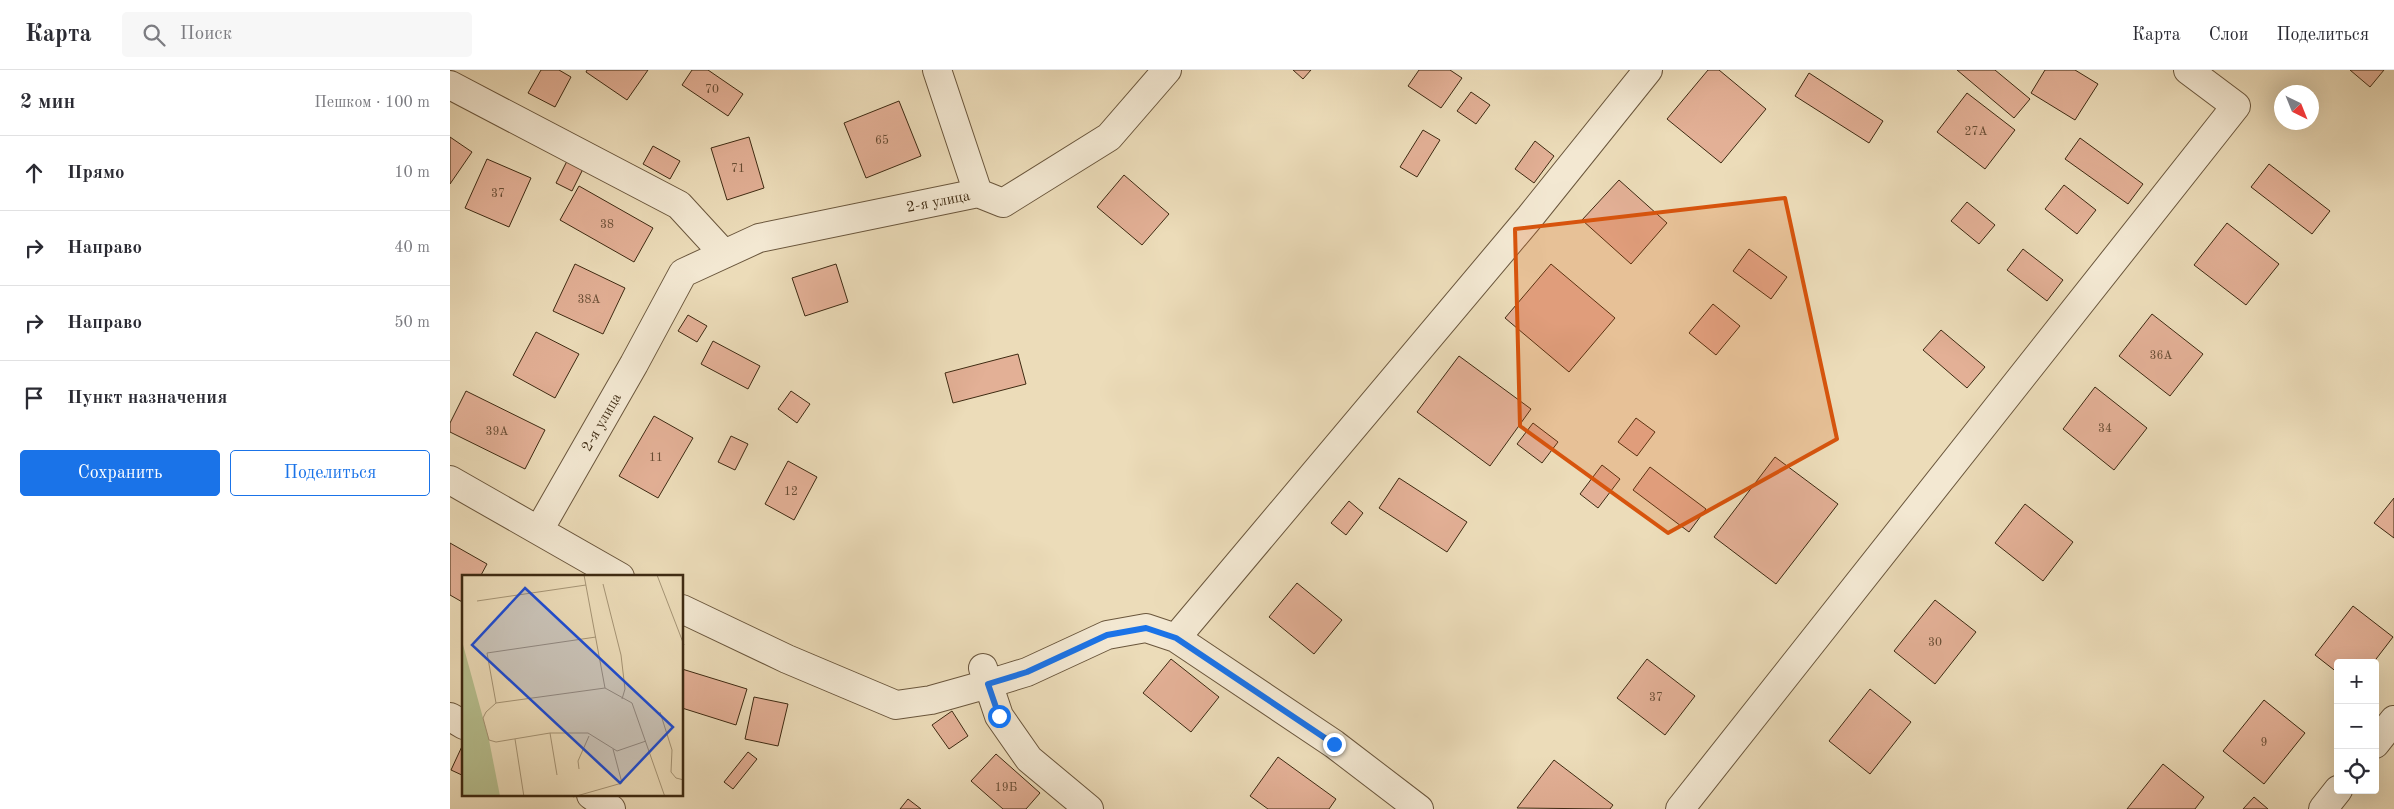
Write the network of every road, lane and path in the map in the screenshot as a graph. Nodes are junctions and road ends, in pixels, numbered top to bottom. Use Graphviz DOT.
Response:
graph roads {
  1 [pos="937,70"];
  2 [pos="1167,70"];
  3 [pos="1648,70"];
  4 [pos="2188,70"];
  5 [pos="450,85"];
  6 [pos="978,193"];
  7 [pos="724,254"];
  8 [pos="450,480"];
  9 [pos="539,530"];
  10 [pos="618,575"];
  11 [pos="684,610"];
  12 [pos="1176,638"];
  13 [pos="986,675"];
  14 [pos="450,718"];
  15 [pos="2394,720"];
  16 [pos="462,724"];
  17 [pos="2379,739"];
  18 [pos="2335,794"];
  19 [pos="592,796"];
  20 [pos="611,809"];
  21 [pos="1089,809"];
  22 [pos="1418,809"];
  23 [pos="1680,809"];
  24 [pos="2323,809"];
  1 -- 6 [label="street"];
  2 -- 6 [label="street, 2-я улица"];
  3 -- 12 [label="street"];
  4 -- 23 [label="street"];
  5 -- 7 [label="street"];
  6 -- 7 [label="street, 2-я улица"];
  7 -- 9 [label="street, 2-я улица"];
  8 -- 9 [label="street"];
  9 -- 10 [label="street"];
  11 -- 13 [label="street"];
  12 -- 13 [label="street"];
  12 -- 22 [label="street"];
  13 -- 21 [label="street"];
  14 -- 16 [label="street"];
  15 -- 17 [label="street"];
  18 -- 24 [label="street"];
  19 -- 20 [label="street"];
}
